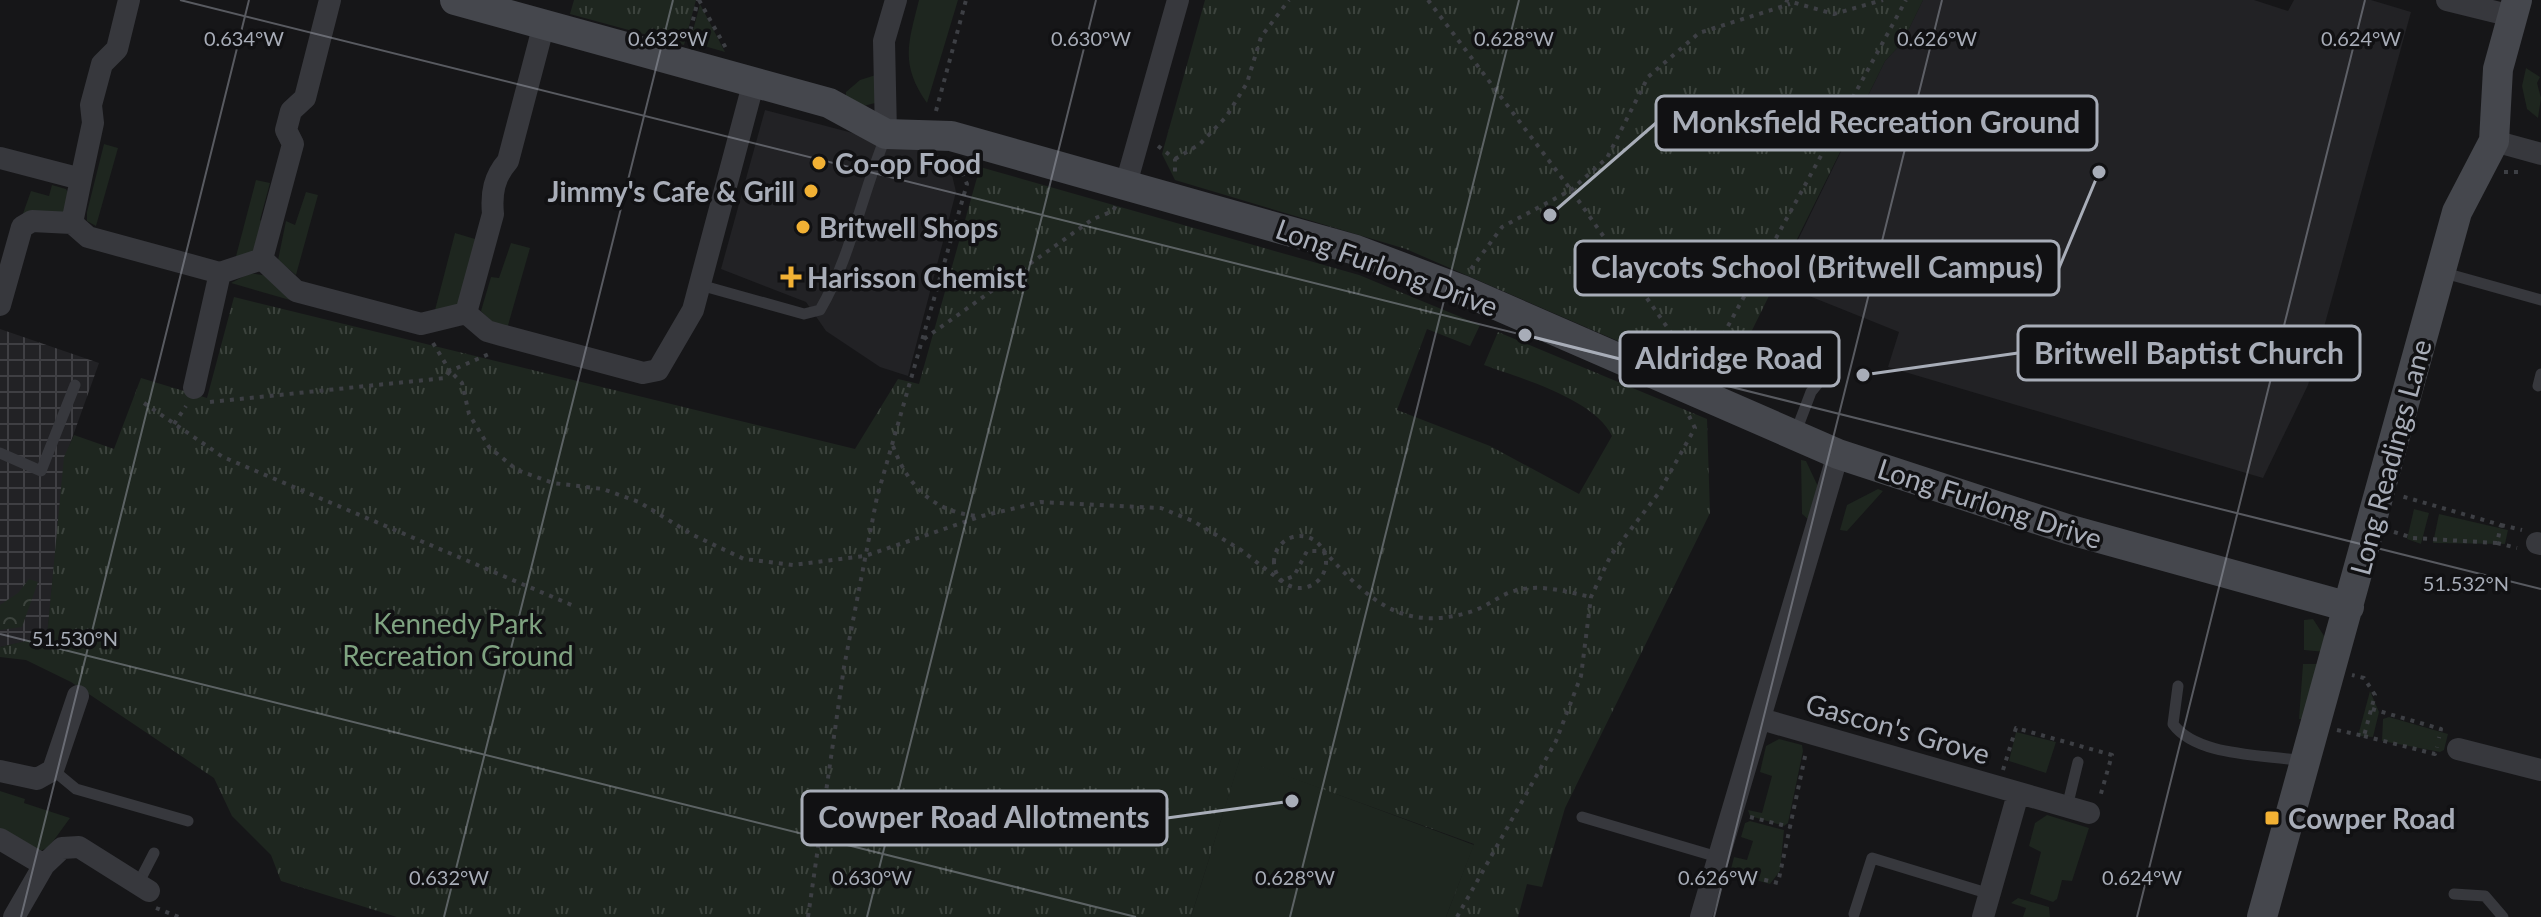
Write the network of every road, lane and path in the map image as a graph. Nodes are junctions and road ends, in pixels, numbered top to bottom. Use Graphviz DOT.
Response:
graph roads {
  1 [pos="129,0"];
  2 [pos="330,0"];
  3 [pos="699,0"];
  4 [pos="896,0"];
  5 [pos="966,0"];
  6 [pos="1178,0"];
  7 [pos="1289,0"];
  8 [pos="1428,0"];
  9 [pos="1883,0"];
  10 [pos="1906,0"];
  11 [pos="2447,0"];
  12 [pos="461,1"];
  13 [pos="1788,2"];
  14 [pos="2514,8"];
  15 [pos="544,24"];
  16 [pos="682,62"];
  17 [pos="748,80"];
  18 [pos="1141,132"];
  19 [pos="886,134"];
  20 [pos="951,136"];
  21 [pos="2494,141"];
  22 [pos="2541,154"];
  23 [pos="0,158"];
  24 [pos="1175,159"];
  25 [pos="81,179"];
  26 [pos="1126,184"];
  27 [pos="1571,190"];
  28 [pos="1176,197"];
  29 [pos="72,223"];
  30 [pos="262,259"];
  31 [pos="2441,272"];
  32 [pos="220,273"];
  33 [pos="700,285"];
  34 [pos="1462,290"];
  35 [pos="2541,300"];
  36 [pos="0,305"];
  37 [pos="466,313"];
  38 [pos="421,324"];
  39 [pos="501,335"];
  40 [pos="922,340"];
  41 [pos="450,371"];
  42 [pos="1828,371"];
  43 [pos="75,385"];
  44 [pos="194,399"];
  45 [pos="144,403"];
  46 [pos="1688,414"];
  47 [pos="174,424"];
  48 [pos="1794,435"];
  49 [pos="892,444"];
  50 [pos="0,453"];
  51 [pos="1838,454"];
  52 [pos="2394,494"];
  53 [pos="982,516"];
  54 [pos="2384,529"];
  55 [pos="1324,551"];
  56 [pos="865,556"];
  57 [pos="1281,581"];
  58 [pos="1591,597"];
  59 [pos="574,606"];
  60 [pos="2349,607"];
  61 [pos="2346,673"];
  62 [pos="2178,686"];
  63 [pos="78,696"];
  64 [pos="2372,709"];
  65 [pos="1761,719"];
  66 [pos="2330,729"];
  67 [pos="1810,734"];
  68 [pos="2364,736"];
  69 [pos="2458,749"];
  70 [pos="2078,762"];
  71 [pos="2306,762"];
  72 [pos="53,770"];
  73 [pos="2541,770"];
  74 [pos="0,771"];
  75 [pos="2008,791"];
  76 [pos="2067,807"];
  77 [pos="1733,812"];
  78 [pos="2089,813"];
  79 [pos="1582,817"];
  80 [pos="188,821"];
  81 [pos="1790,827"];
  82 [pos="0,839"];
  83 [pos="154,853"];
  84 [pos="1719,864"];
  85 [pos="44,865"];
  86 [pos="143,887"];
  87 [pos="1990,894"];
  88 [pos="2454,894"];
  89 [pos="1854,914"];
  90 [pos="809,915"];
  91 [pos="14,917"];
  92 [pos="1457,917"];
  93 [pos="1701,917"];
  94 [pos="1983,917"];
  95 [pos="2262,917"];
  96 [pos="2503,917"];
  1 -- 25 [label="street"];
  2 -- 30 [label="street"];
  3 -- 16 [label="path"];
  3 -- 17 [label="path"];
  4 -- 19 [label="street"];
  5 -- 20 [label="path"];
  6 -- 18 [label="street"];
  7 -- 24 [label="path"];
  8 -- 27 [label="path"];
  9 -- 13 [label="path"];
  10 -- 27 [label="path"];
  11 -- 14 [label="street"];
  12 -- 15 [label="street, Long Furlong Drive"];
  13 -- 27 [label="path"];
  14 -- 21 [label="street, Long Readings Lane"];
  15 -- 16 [label="street, Long Furlong Drive"];
  15 -- 37 [label="street"];
  16 -- 17 [label="street, Long Furlong Drive"];
  17 -- 19 [label="street, Long Furlong Drive"];
  17 -- 33 [label="street"];
  18 -- 24 [label="path"];
  18 -- 26 [label="street"];
  19 -- 20 [label="street, Long Furlong Drive"];
  19 -- 33 [label="lane"];
  20 -- 26 [label="street, Long Furlong Drive"];
  20 -- 40 [label="path"];
  21 -- 22 [label="street"];
  21 -- 31 [label="street, Long Readings Lane"];
  23 -- 25 [label="street"];
  24 -- 28 [label="path"];
  25 -- 29 [label="street"];
  26 -- 28 [label="street, Long Furlong Drive"];
  26 -- 40 [label="path"];
  27 -- 34 [label="path"];
  28 -- 34 [label="street, Long Furlong Drive"];
  29 -- 32 [label="street"];
  29 -- 36 [label="street"];
  30 -- 32 [label="street"];
  30 -- 38 [label="street"];
  31 -- 35 [label="lane"];
  31 -- 60 [label="street, Long Readings Lane"];
  32 -- 44 [label="street"];
  33 -- 39 [label="street"];
  34 -- 48 [label="street, Long Furlong Drive"];
  37 -- 38 [label="street"];
  37 -- 39 [label="street"];
  38 -- 41 [label="path"];
  39 -- 41 [label="path"];
  40 -- 49 [label="path"];
  41 -- 44 [label="path"];
  41 -- 56 [label="path"];
  42 -- 48 [label="lane"];
  43 -- 50 [label="lane"];
  44 -- 47 [label="path"];
  45 -- 47 [label="path"];
  46 -- 58 [label="path"];
  47 -- 59 [label="path"];
  48 -- 51 [label="street, Long Furlong Drive"];
  49 -- 53 [label="path"];
  49 -- 56 [label="path"];
  51 -- 60 [label="street, Long Furlong Drive"];
  51 -- 65 [label="street"];
  52 -- 54 [label="path"];
  53 -- 56 [label="path"];
  53 -- 57 [label="path"];
  55 -- 57 [label="path"];
  55 -- 57 [label="path"];
  55 -- 57 [label="path"];
  55 -- 58 [label="path"];
  56 -- 90 [label="path"];
  58 -- 92 [label="path"];
  60 -- 71 [label="street, Long Readings Lane"];
  61 -- 64 [label="path"];
  62 -- 71 [label="lane"];
  63 -- 72 [label="street"];
  64 -- 68 [label="path"];
  64 -- 68 [label="path"];
  65 -- 67 [label="street, Gascon's Grove"];
  65 -- 77 [label="street"];
  66 -- 68 [label="path"];
  67 -- 75 [label="street, Gascon's Grove"];
  67 -- 81 [label="path"];
  69 -- 73 [label="street"];
  70 -- 76 [label="lane"];
  71 -- 95 [label="street, Long Readings Lane"];
  72 -- 74 [label="street"];
  72 -- 80 [label="lane"];
  75 -- 76 [label="street, Gascon's Grove"];
  75 -- 78 [label="path"];
  75 -- 87 [label="street, Gascon's Grove"];
  76 -- 78 [label="street, Gascon's Grove"];
  77 -- 81 [label="path"];
  77 -- 84 [label="street"];
  79 -- 84 [label="lane"];
  81 -- 84 [label="path"];
  82 -- 85 [label="street"];
  83 -- 86 [label="lane"];
  84 -- 93 [label="street"];
  85 -- 86 [label="street"];
  85 -- 91 [label="street"];
  87 -- 89 [label="lane"];
  87 -- 94 [label="street, Gascon's Grove"];
  88 -- 96 [label="lane"];
}
